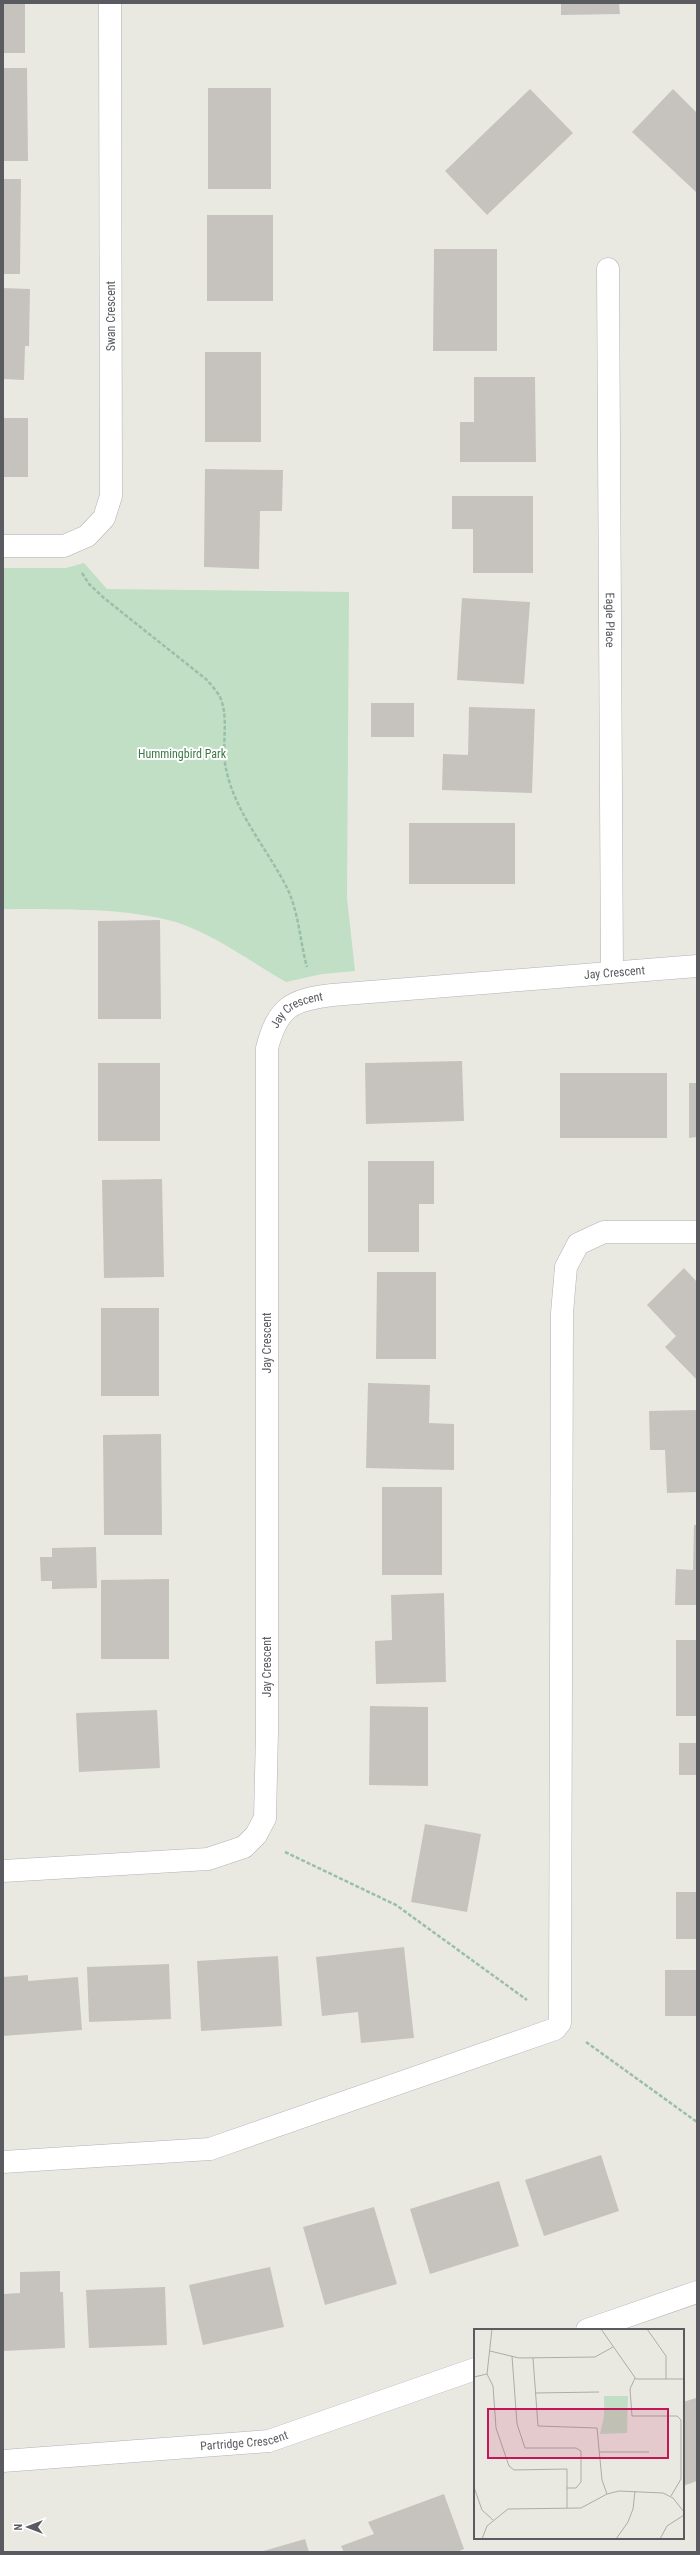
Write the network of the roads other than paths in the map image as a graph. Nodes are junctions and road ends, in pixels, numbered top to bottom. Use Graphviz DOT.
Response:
graph roads {
  1 [pos="110,3"];
  2 [pos="608,269"];
  3 [pos="3,546"];
  4 [pos="697,966"];
  5 [pos="612,972"];
  6 [pos="697,1232"];
  7 [pos="3,1871"];
  8 [pos="3,2162"];
  9 [pos="697,2292"];
  10 [pos="591,2329"];
  11 [pos="474,2369"];
  12 [pos="3,2461"];
  1 -- 3 [label="street, Swan Crescent"];
  2 -- 5 [label="street, Eagle Place"];
  4 -- 5 [label="street, Jay Crescent"];
  5 -- 7 [label="street, Jay Crescent"];
  6 -- 8 [label="street"];
  9 -- 10 [label="street"];
  11 -- 12 [label="street, Partridge Crescent"];
}
